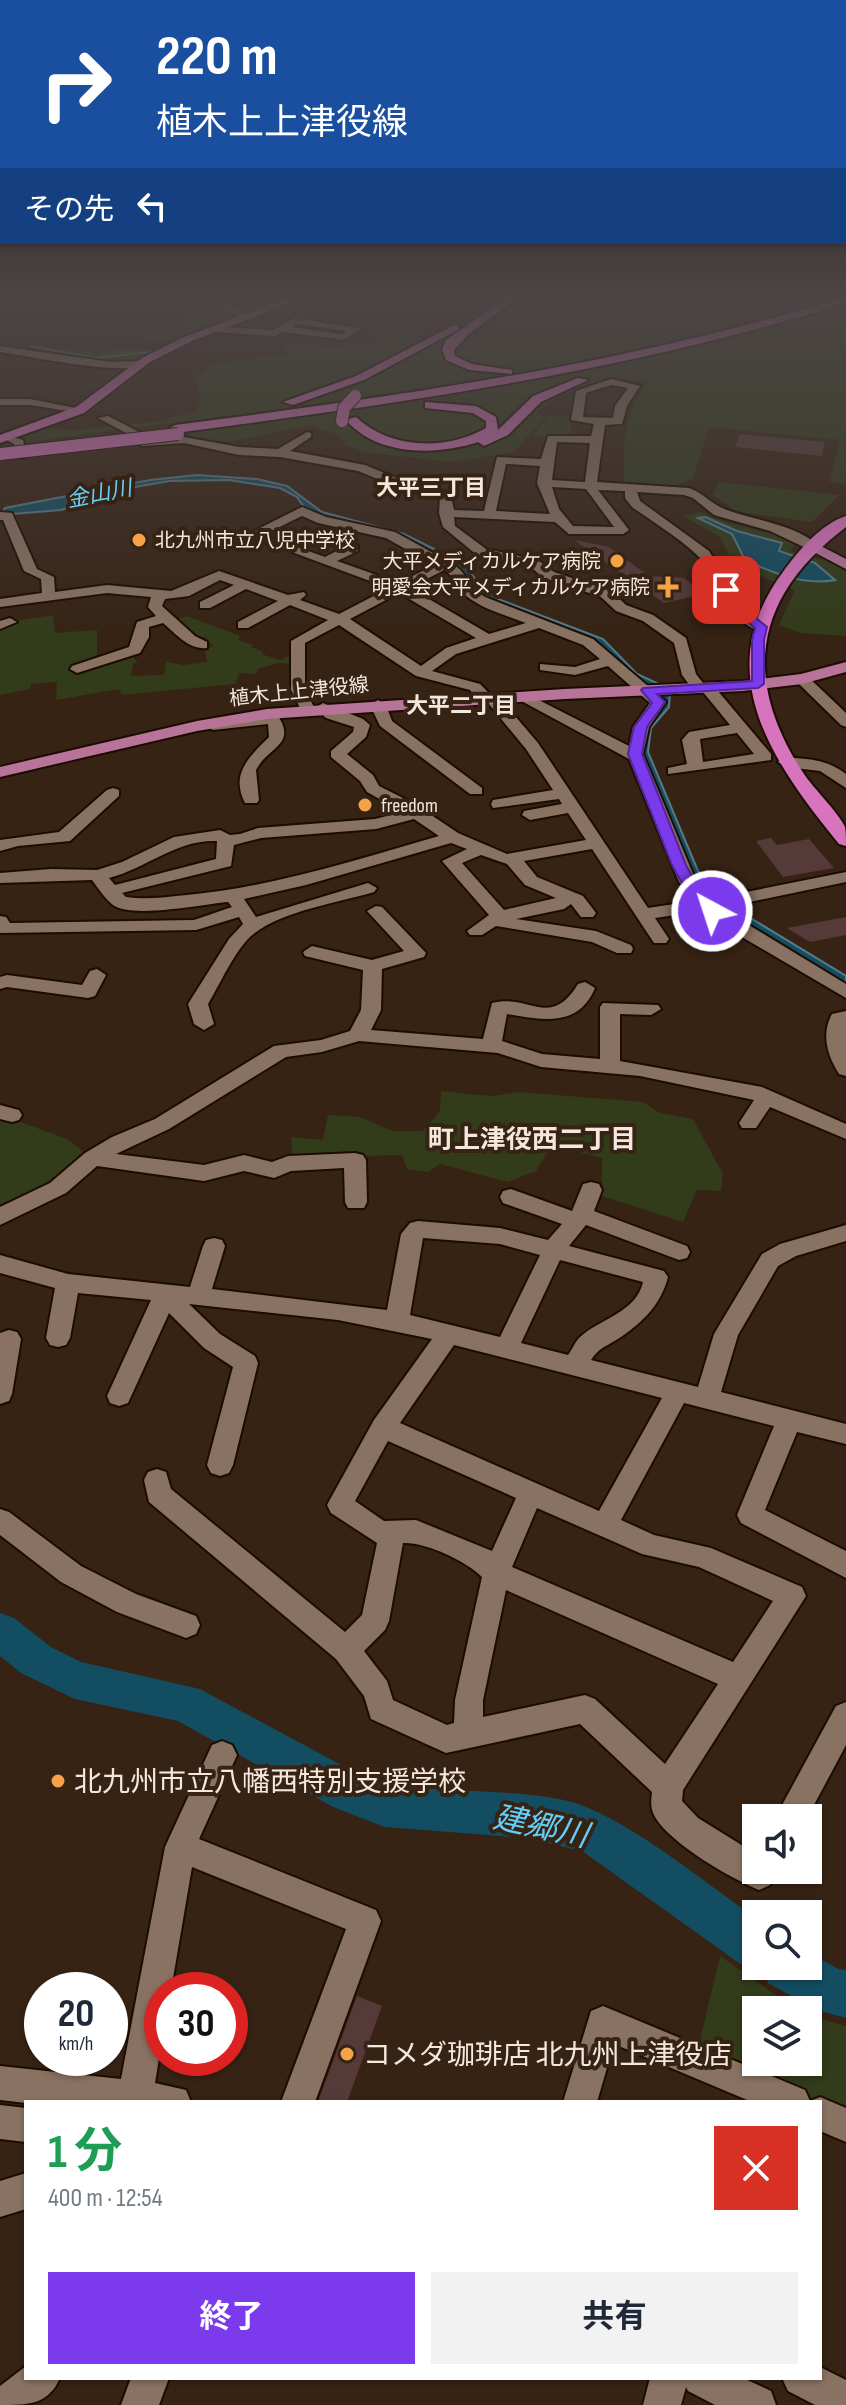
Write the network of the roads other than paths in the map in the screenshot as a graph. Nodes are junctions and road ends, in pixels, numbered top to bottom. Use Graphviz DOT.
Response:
graph roads {
  1 [pos="80,410"];
  2 [pos="253,410"];
  3 [pos="317,410"];
  4 [pos="353,410"];
  5 [pos="365,410"];
  6 [pos="477,410"];
  7 [pos="526,410"];
  8 [pos="578,410"];
  9 [pos="620,410"];
  10 [pos="104,418"];
  11 [pos="347,421"];
  12 [pos="600,422"];
  13 [pos="175,429"];
  14 [pos="307,435"];
  15 [pos="4,438"];
  16 [pos="596,440"];
  17 [pos="151,442"];
  18 [pos="293,444"];
  19 [pos="280,453"];
  20 [pos="0,454"];
  21 [pos="23,456"];
  22 [pos="382,462"];
  23 [pos="546,463"];
  24 [pos="543,483"];
  25 [pos="589,486"];
  26 [pos="631,488"];
  27 [pos="445,513"];
  28 [pos="489,515"];
  29 [pos="0,516"];
  30 [pos="558,518"];
  31 [pos="846,520"];
  32 [pos="317,543"];
  33 [pos="353,548"];
  34 [pos="808,550"];
  35 [pos="299,552"];
  36 [pos="482,552"];
  37 [pos="450,560"];
  38 [pos="326,561"];
  39 [pos="846,565"];
  40 [pos="246,584"];
  41 [pos="398,587"];
  42 [pos="306,592"];
  43 [pos="159,595"];
  44 [pos="56,600"];
  45 [pos="291,600"];
  46 [pos="0,603"];
  47 [pos="205,605"];
  48 [pos="165,618"];
  49 [pos="340,619"];
  50 [pos="539,623"];
  51 [pos="243,625"];
  52 [pos="761,627"];
  53 [pos="489,640"];
  54 [pos="202,645"];
  55 [pos="629,659"];
  56 [pos="610,661"];
  57 [pos="545,667"];
  58 [pos="846,667"];
  59 [pos="77,669"];
  60 [pos="421,673"];
  61 [pos="802,679"];
  62 [pos="758,684"];
  63 [pos="703,688"];
  64 [pos="660,690"];
  65 [pos="522,697"];
  66 [pos="490,699"];
  67 [pos="378,705"];
  68 [pos="315,708"];
  69 [pos="846,722"];
  70 [pos="206,724"];
  71 [pos="741,728"];
  72 [pos="636,756"];
  73 [pos="778,758"];
  74 [pos="696,768"];
  75 [pos="674,771"];
  76 [pos="0,772"];
  77 [pos="846,783"];
  78 [pos="476,791"];
  79 [pos="113,793"];
  80 [pos="251,800"];
  81 [pos="568,800"];
  82 [pos="499,804"];
  83 [pos="417,813"];
  84 [pos="530,815"];
  85 [pos="452,837"];
  86 [pos="226,840"];
  87 [pos="846,840"];
  88 [pos="597,843"];
  89 [pos="0,846"];
  90 [pos="480,850"];
  91 [pos="511,858"];
  92 [pos="97,875"];
  93 [pos="846,877"];
  94 [pos="0,878"];
  95 [pos="368,888"];
  96 [pos="110,891"];
  97 [pos="570,896"];
  98 [pos="716,903"];
  99 [pos="243,910"];
  100 [pos="376,911"];
  101 [pos="587,913"];
  102 [pos="645,914"];
  103 [pos="499,916"];
  104 [pos="0,921"];
  105 [pos="476,931"];
  106 [pos="660,939"];
  107 [pos="624,949"];
  108 [pos="312,952"];
  109 [pos="373,966"];
  110 [pos="97,975"];
  111 [pos="0,983"];
  112 [pos="585,988"];
  113 [pos="846,992"];
  114 [pos="651,1009"];
  115 [pos="846,1017"];
  116 [pos="204,1024"];
  117 [pos="358,1035"];
  118 [pos="491,1046"];
  119 [pos="610,1066"];
  120 [pos="846,1069"];
  121 [pos="766,1097"];
  122 [pos="749,1123"];
  123 [pos="846,1132"];
  124 [pos="93,1158"];
  125 [pos="591,1190"];
  126 [pos="511,1197"];
  127 [pos="356,1202"];
  128 [pos="0,1217"];
  129 [pos="579,1218"];
  130 [pos="846,1233"];
  131 [pos="214,1246"];
  132 [pos="554,1249"];
  133 [pos="679,1252"];
  134 [pos="0,1264"];
  135 [pos="68,1283"];
  136 [pos="165,1295"];
  137 [pos="198,1298"];
  138 [pos="397,1321"];
  139 [pos="449,1333"];
  140 [pos="58,1338"];
  141 [pos="9,1339"];
  142 [pos="506,1349"];
  143 [pos="574,1366"];
  144 [pos="678,1391"];
  145 [pos="0,1394"];
  146 [pos="119,1396"];
  147 [pos="707,1397"];
  148 [pos="790,1419"];
  149 [pos="383,1427"];
  150 [pos="846,1434"];
  151 [pos="220,1465"];
  152 [pos="157,1480"];
  153 [pos="531,1492"];
  154 [pos="0,1520"];
  155 [pos="605,1525"];
  156 [pos="392,1533"];
  157 [pos="846,1566"];
  158 [pos="496,1573"];
  159 [pos="186,1625"];
  160 [pos="346,1650"];
  161 [pos="737,1678"];
  162 [pos="846,1716"];
  163 [pos="468,1736"];
  164 [pos="222,1755"];
  165 [pos="668,1786"];
  166 [pos="798,1804"];
  167 [pos="180,1847"];
  168 [pos="742,1863"];
  169 [pos="0,2083"];
  170 [pos="134,2099"];
  171 [pos="299,2100"];
  172 [pos="581,2100"];
  173 [pos="788,2100"];
  174 [pos="822,2115"];
  175 [pos="0,2122"];
  176 [pos="24,2125"];
  177 [pos="846,2125"];
  178 [pos="24,2192"];
  179 [pos="0,2199"];
  180 [pos="38,2380"];
  181 [pos="149,2380"];
  182 [pos="668,2380"];
  183 [pos="705,2380"];
  184 [pos="805,2380"];
  185 [pos="846,2400"];
  186 [pos="6,2405"];
  187 [pos="140,2405"];
  188 [pos="662,2405"];
  189 [pos="757,2405"];
  1 -- 15 [label="highway"];
  2 -- 13 [label="highway"];
  3 -- 13 [label="highway"];
  4 -- 11 [label="highway"];
  5 -- 13 [label="highway"];
  6 -- 11 [label="highway"];
  7 -- 11 [label="highway"];
  8 -- 12 [label="street"];
  9 -- 12 [label="street"];
  10 -- 17 [label="street"];
  12 -- 16 [label="street"];
  13 -- 20 [label="highway, bridge"];
  13 -- 20 [label="highway, bridge"];
  14 -- 18 [label="street"];
  15 -- 21 [label="street"];
  16 -- 23 [label="street"];
  16 -- 25 [label="street"];
  17 -- 19 [label="street"];
  17 -- 21 [label="street"];
  18 -- 19 [label="street"];
  18 -- 22 [label="street"];
  19 -- 27 [label="street"];
  20 -- 21 [label="street"];
  23 -- 24 [label="street"];
  23 -- 28 [label="street"];
  24 -- 25 [label="street"];
  24 -- 30 [label="street"];
  25 -- 26 [label="street"];
  25 -- 30 [label="street"];
  26 -- 34 [label="street"];
  26 -- 52 [label="street"];
  27 -- 28 [label="street"];
  27 -- 36 [label="street"];
  28 -- 30 [label="street"];
  29 -- 44 [label="street"];
  31 -- 34 [label="highway"];
  32 -- 35 [label="street"];
  33 -- 38 [label="street"];
  34 -- 39 [label="main road"];
  34 -- 52 [label="highway"];
  35 -- 37 [label="street"];
  35 -- 38 [label="street"];
  36 -- 37 [label="street"];
  36 -- 63 [label="street"];
  37 -- 41 [label="street"];
  37 -- 50 [label="street"];
  38 -- 41 [label="street"];
  40 -- 43 [label="street"];
  40 -- 45 [label="street"];
  40 -- 47 [label="street"];
  41 -- 49 [label="street"];
  41 -- 53 [label="street"];
  42 -- 45 [label="street"];
  43 -- 44 [label="street"];
  43 -- 48 [label="street"];
  44 -- 46 [label="street"];
  45 -- 49 [label="street"];
  45 -- 51 [label="street"];
  48 -- 54 [label="street"];
  48 -- 59 [label="street"];
  49 -- 60 [label="street"];
  49 -- 68 [label="street"];
  50 -- 53 [label="street"];
  50 -- 56 [label="street"];
  52 -- 62 [label="highway"];
  53 -- 60 [label="street"];
  55 -- 64 [label="street"];
  56 -- 57 [label="street"];
  56 -- 64 [label="street"];
  58 -- 61 [label="main road, 植木上上津役線"];
  60 -- 66 [label="street"];
  61 -- 62 [label="main road, 植木上上津役線"];
  61 -- 69 [label="street"];
  62 -- 63 [label="main road, 植木上上津役線"];
  62 -- 73 [label="highway"];
  63 -- 64 [label="main road, 植木上上津役線"];
  63 -- 71 [label="street"];
  64 -- 65 [label="main road, 植木上上津役線"];
  64 -- 72 [label="street"];
  65 -- 66 [label="main road, 植木上上津役線"];
  65 -- 72 [label="street"];
  66 -- 67 [label="main road, 植木上上津役線"];
  66 -- 81 [label="street"];
  67 -- 68 [label="main road, 植木上上津役線"];
  67 -- 78 [label="street"];
  68 -- 70 [label="main road, 植木上上津役線"];
  68 -- 83 [label="street"];
  70 -- 76 [label="main road, 植木上上津役線"];
  70 -- 80 [label="street"];
  71 -- 73 [label="street"];
  71 -- 74 [label="street"];
  72 -- 98 [label="street"];
  73 -- 74 [label="street"];
  73 -- 77 [label="street"];
  73 -- 87 [label="highway"];
  74 -- 75 [label="street"];
  79 -- 89 [label="street"];
  81 -- 82 [label="street"];
  81 -- 84 [label="street"];
  81 -- 88 [label="street"];
  83 -- 85 [label="street"];
  83 -- 86 [label="street"];
  85 -- 90 [label="street"];
  85 -- 99 [label="street"];
  86 -- 92 [label="street"];
  86 -- 96 [label="street"];
  88 -- 91 [label="street"];
  88 -- 102 [label="street"];
  90 -- 91 [label="street"];
  90 -- 103 [label="street"];
  91 -- 97 [label="street"];
  92 -- 94 [label="street"];
  92 -- 96 [label="street"];
  93 -- 98 [label="street"];
  95 -- 99 [label="street"];
  96 -- 99 [label="street"];
  97 -- 101 [label="street"];
  97 -- 103 [label="street"];
  98 -- 102 [label="street"];
  98 -- 113 [label="street"];
  99 -- 104 [label="street"];
  99 -- 116 [label="street"];
  100 -- 109 [label="street"];
  102 -- 106 [label="street"];
  103 -- 105 [label="street"];
  103 -- 107 [label="street"];
  108 -- 109 [label="street"];
  109 -- 117 [label="street"];
  110 -- 111 [label="street"];
  112 -- 118 [label="street"];
  114 -- 119 [label="street"];
  115 -- 120 [label="street"];
  117 -- 118 [label="street"];
  117 -- 124 [label="street"];
  118 -- 119 [label="street"];
  119 -- 121 [label="street"];
  121 -- 122 [label="street"];
  121 -- 123 [label="street"];
  124 -- 127 [label="street"];
  124 -- 128 [label="street"];
  125 -- 129 [label="street"];
  126 -- 129 [label="street"];
  129 -- 132 [label="street"];
  129 -- 133 [label="street"];
  130 -- 147 [label="street"];
  131 -- 137 [label="street"];
  132 -- 138 [label="street"];
  132 -- 142 [label="street"];
  132 -- 143 [label="street"];
  134 -- 135 [label="street"];
  135 -- 136 [label="street"];
  135 -- 140 [label="street"];
  136 -- 137 [label="street"];
  136 -- 146 [label="street"];
  136 -- 151 [label="street"];
  137 -- 138 [label="street"];
  138 -- 139 [label="street"];
  139 -- 142 [label="street"];
  139 -- 149 [label="street"];
  141 -- 145 [label="street"];
  142 -- 143 [label="street"];
  143 -- 144 [label="street"];
  144 -- 147 [label="street"];
  144 -- 155 [label="street"];
  147 -- 148 [label="street"];
  148 -- 150 [label="street"];
  148 -- 157 [label="street"];
  149 -- 153 [label="street"];
  149 -- 156 [label="street"];
  152 -- 160 [label="street"];
  153 -- 155 [label="street"];
  153 -- 158 [label="street"];
  154 -- 159 [label="street"];
  155 -- 161 [label="street"];
  156 -- 158 [label="street"];
  156 -- 160 [label="street"];
  158 -- 161 [label="street"];
  158 -- 163 [label="street"];
  160 -- 163 [label="street"];
  161 -- 165 [label="street"];
  162 -- 166 [label="street"];
  163 -- 165 [label="street"];
  164 -- 167 [label="street"];
  165 -- 168 [label="street"];
  167 -- 170 [label="street"];
  167 -- 171 [label="street"];
  169 -- 170 [label="street"];
  172 -- 173 [label="street"];
  174 -- 177 [label="street"];
  175 -- 176 [label="street"];
  178 -- 179 [label="street"];
  180 -- 186 [label="street"];
  181 -- 187 [label="street"];
  182 -- 188 [label="street"];
  183 -- 189 [label="street"];
  184 -- 185 [label="street"];
}
